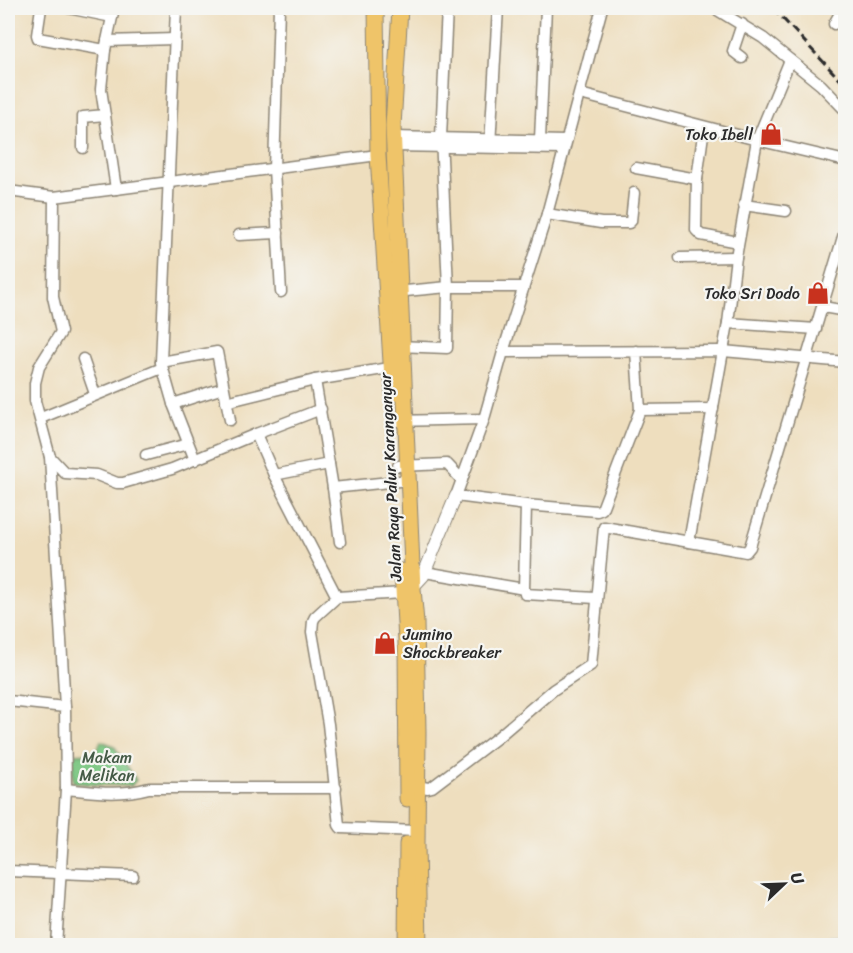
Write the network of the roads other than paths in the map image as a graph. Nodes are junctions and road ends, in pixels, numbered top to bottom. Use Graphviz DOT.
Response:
graph roads {
  1 [pos="41,8"];
  2 [pos="68,8"];
  3 [pos="176,8"];
  4 [pos="279,8"];
  5 [pos="447,8"];
  6 [pos="498,8"];
  7 [pos="546,8"];
  8 [pos="602,8"];
  9 [pos="714,8"];
  10 [pos="843,8"];
  11 [pos="389,12"];
  12 [pos="113,13"];
  13 [pos="742,24"];
  14 [pos="834,24"];
  15 [pos="174,39"];
  16 [pos="106,46"];
  17 [pos="742,58"];
  18 [pos="790,60"];
  19 [pos="580,94"];
  20 [pos="846,111"];
  21 [pos="105,115"];
  22 [pos="705,127"];
  23 [pos="540,139"];
  24 [pos="757,140"];
  25 [pos="394,142"];
  26 [pos="441,142"];
  27 [pos="490,143"];
  28 [pos="564,145"];
  29 [pos="83,148"];
  30 [pos="378,155"];
  31 [pos="846,161"];
  32 [pos="636,168"];
  33 [pos="274,169"];
  34 [pos="697,178"];
  35 [pos="167,183"];
  36 [pos="116,189"];
  37 [pos="8,191"];
  38 [pos="634,193"];
  39 [pos="54,197"];
  40 [pos="744,205"];
  41 [pos="786,211"];
  42 [pos="547,214"];
  43 [pos="846,227"];
  44 [pos="278,233"];
  45 [pos="239,235"];
  46 [pos="738,242"];
  47 [pos="736,257"];
  48 [pos="680,258"];
  49 [pos="841,259"];
  50 [pos="448,287"];
  51 [pos="523,287"];
  52 [pos="281,292"];
  53 [pos="393,292"];
  54 [pos="823,307"];
  55 [pos="846,311"];
  56 [pos="728,323"];
  57 [pos="816,329"];
  58 [pos="396,346"];
  59 [pos="636,351"];
  60 [pos="723,351"];
  61 [pos="503,352"];
  62 [pos="808,358"];
  63 [pos="83,359"];
  64 [pos="846,362"];
  65 [pos="161,365"];
  66 [pos="397,367"];
  67 [pos="315,380"];
  68 [pos="223,388"];
  69 [pos="95,394"];
  70 [pos="226,402"];
  71 [pos="173,404"];
  72 [pos="321,409"];
  73 [pos="713,409"];
  74 [pos="640,410"];
  75 [pos="41,418"];
  76 [pos="484,419"];
  77 [pos="230,420"];
  78 [pos="400,421"];
  79 [pos="256,434"];
  80 [pos="188,444"];
  81 [pos="146,455"];
  82 [pos="50,458"];
  83 [pos="195,460"];
  84 [pos="329,464"];
  85 [pos="403,473"];
  86 [pos="274,475"];
  87 [pos="462,480"];
  88 [pos="333,488"];
  89 [pos="456,496"];
  90 [pos="526,505"];
  91 [pos="340,542"];
  92 [pos="689,542"];
  93 [pos="425,572"];
  94 [pos="524,589"];
  95 [pos="408,591"];
  96 [pos="337,597"];
  97 [pos="596,598"];
  98 [pos="8,701"];
  99 [pos="65,707"];
  100 [pos="412,785"];
  101 [pos="336,788"];
  102 [pos="66,789"];
  103 [pos="412,830"];
  104 [pos="8,871"];
  105 [pos="62,873"];
  106 [pos="133,876"];
  107 [pos="56,945"];
  108 [pos="406,945"];
  109 [pos="419,945"];
  1 -- 16 [label="street"];
  2 -- 12 [label="street"];
  3 -- 15 [label="street"];
  4 -- 33 [label="street"];
  5 -- 26 [label="street"];
  6 -- 27 [label="street"];
  7 -- 23 [label="street"];
  8 -- 19 [label="street"];
  9 -- 13 [label="street"];
  10 -- 14 [label="street"];
  11 -- 25 [label="main road, Jalan Raya Palur Karanganyar"];
  11 -- 30 [label="main road, Jalan Raya Palur Karanganyar"];
  12 -- 16 [label="street"];
  13 -- 17 [label="street"];
  13 -- 18 [label="street"];
  15 -- 16 [label="street"];
  15 -- 35 [label="street"];
  16 -- 21 [label="street"];
  18 -- 20 [label="street"];
  18 -- 24 [label="street"];
  19 -- 22 [label="street"];
  19 -- 28 [label="street"];
  21 -- 29 [label="street"];
  21 -- 36 [label="street"];
  22 -- 24 [label="street"];
  22 -- 34 [label="street"];
  23 -- 27 [label="street"];
  23 -- 28 [label="street"];
  24 -- 31 [label="street"];
  24 -- 40 [label="street"];
  25 -- 26 [label="street"];
  25 -- 53 [label="main road, Jalan Raya Palur Karanganyar"];
  26 -- 27 [label="street"];
  26 -- 50 [label="street"];
  27 -- 28 [label="street"];
  28 -- 42 [label="street"];
  30 -- 33 [label="street"];
  30 -- 53 [label="main road, Jalan Raya Palur Karanganyar"];
  32 -- 34 [label="street"];
  33 -- 35 [label="street"];
  33 -- 44 [label="street"];
  34 -- 46 [label="street"];
  35 -- 36 [label="street"];
  35 -- 65 [label="street"];
  36 -- 39 [label="street"];
  37 -- 39 [label="street"];
  38 -- 42 [label="street"];
  39 -- 75 [label="street"];
  40 -- 41 [label="street"];
  40 -- 46 [label="street"];
  42 -- 51 [label="street"];
  43 -- 49 [label="street"];
  44 -- 45 [label="street"];
  44 -- 52 [label="street"];
  46 -- 47 [label="street"];
  47 -- 48 [label="street"];
  47 -- 56 [label="street"];
  49 -- 54 [label="street"];
  50 -- 51 [label="street"];
  50 -- 53 [label="street"];
  50 -- 58 [label="street"];
  51 -- 61 [label="street"];
  53 -- 58 [label="main road, Jalan Raya Palur Karanganyar"];
  54 -- 55 [label="street"];
  54 -- 57 [label="street"];
  56 -- 57 [label="street"];
  56 -- 60 [label="street"];
  57 -- 62 [label="street"];
  58 -- 66 [label="main road, Jalan Raya Palur Karanganyar"];
  59 -- 60 [label="street"];
  59 -- 61 [label="street"];
  59 -- 74 [label="street"];
  60 -- 62 [label="street"];
  60 -- 73 [label="street"];
  61 -- 76 [label="street"];
  62 -- 64 [label="street"];
  62 -- 92 [label="street"];
  63 -- 69 [label="street"];
  65 -- 68 [label="street"];
  65 -- 69 [label="street"];
  65 -- 71 [label="street"];
  66 -- 67 [label="street"];
  66 -- 78 [label="main road, Jalan Raya Palur Karanganyar"];
  67 -- 70 [label="street"];
  67 -- 72 [label="street"];
  68 -- 70 [label="street"];
  68 -- 71 [label="street"];
  69 -- 75 [label="street"];
  70 -- 77 [label="street"];
  71 -- 80 [label="street"];
  72 -- 79 [label="street"];
  72 -- 84 [label="street"];
  73 -- 74 [label="street"];
  73 -- 92 [label="street"];
  74 -- 90 [label="street"];
  75 -- 82 [label="street"];
  76 -- 78 [label="street"];
  76 -- 87 [label="street"];
  78 -- 85 [label="main road, Jalan Raya Palur Karanganyar"];
  79 -- 83 [label="street"];
  79 -- 86 [label="street"];
  80 -- 81 [label="street"];
  80 -- 83 [label="street"];
  82 -- 83 [label="street"];
  82 -- 99 [label="street"];
  84 -- 86 [label="street"];
  84 -- 88 [label="street"];
  85 -- 87 [label="street"];
  85 -- 88 [label="street"];
  85 -- 95 [label="main road, Jalan Raya Palur Karanganyar"];
  86 -- 96 [label="street"];
  87 -- 89 [label="street"];
  88 -- 91 [label="street"];
  89 -- 90 [label="street"];
  89 -- 93 [label="street"];
  90 -- 94 [label="street"];
  92 -- 97 [label="street"];
  93 -- 94 [label="street"];
  93 -- 95 [label="street"];
  94 -- 97 [label="street"];
  95 -- 96 [label="street"];
  95 -- 100 [label="main road, Jalan Raya Palur Karanganyar"];
  96 -- 101 [label="street"];
  97 -- 100 [label="street"];
  98 -- 99 [label="street"];
  99 -- 102 [label="street"];
  100 -- 103 [label="main road, Jalan Raya Palur Karanganyar"];
  101 -- 102 [label="street"];
  101 -- 103 [label="street"];
  102 -- 105 [label="street"];
  103 -- 108 [label="main road, Jalan Raya Palur Karanganyar"];
  103 -- 109 [label="main road, Jalan Raya Palur Karanganyar"];
  104 -- 105 [label="street"];
  105 -- 106 [label="street"];
  105 -- 107 [label="street"];
}
